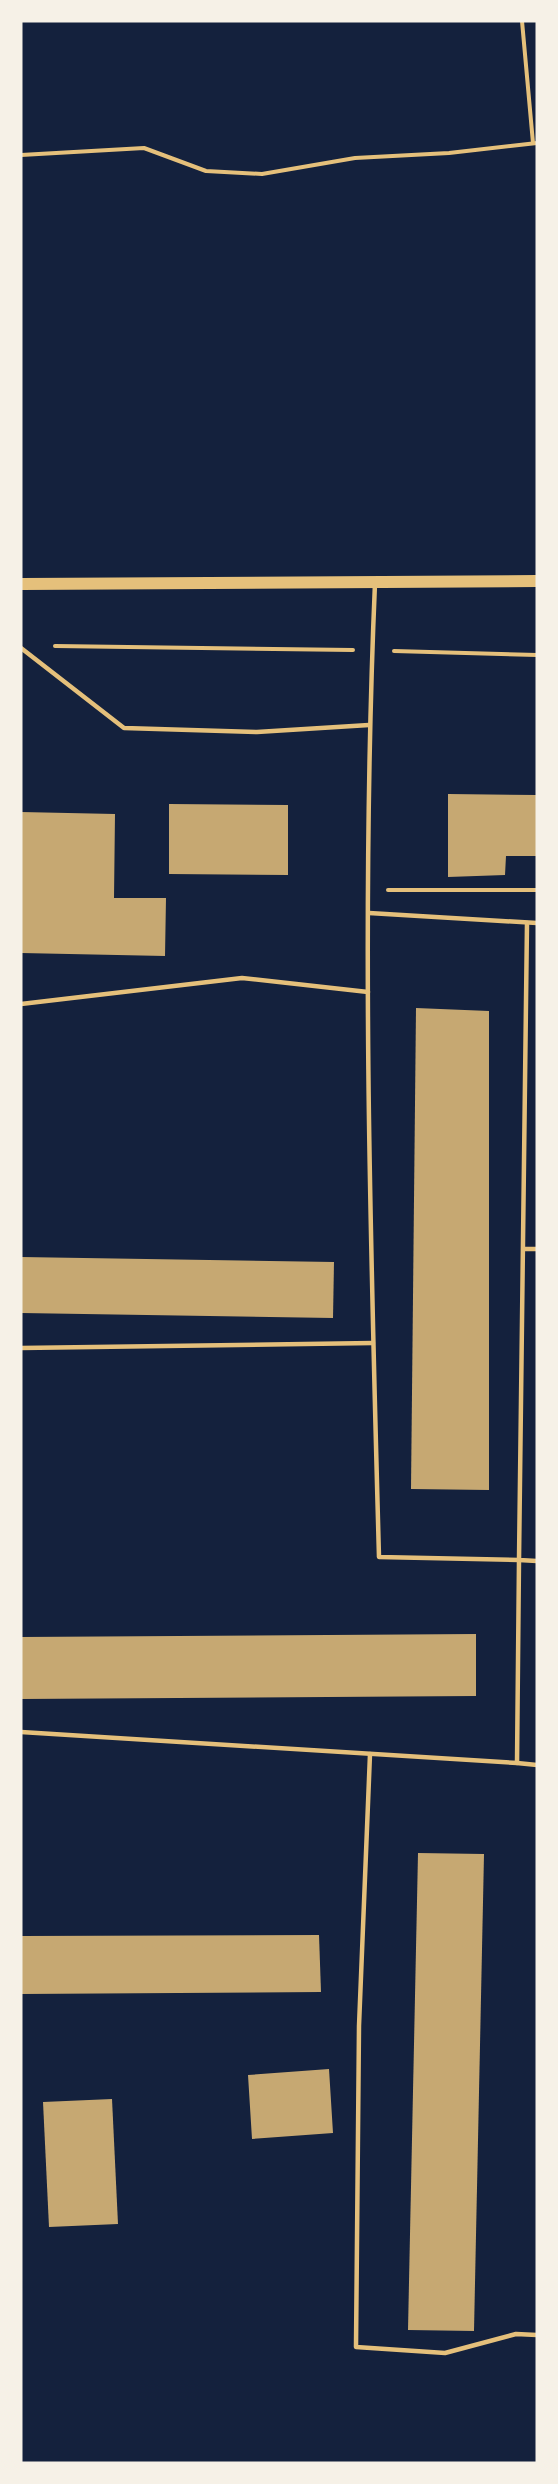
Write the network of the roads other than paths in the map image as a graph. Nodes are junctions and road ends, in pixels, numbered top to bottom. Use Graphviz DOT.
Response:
graph roads {
  1 [pos="375,580"];
  2 [pos="537,581"];
  3 [pos="21,584"];
  4 [pos="21,648"];
  5 [pos="369,725"];
  6 [pos="369,914"];
  7 [pos="527,923"];
  8 [pos="537,923"];
  9 [pos="368,992"];
  10 [pos="21,1004"];
  11 [pos="524,1249"];
  12 [pos="537,1250"];
  13 [pos="374,1343"];
  14 [pos="21,1348"];
  15 [pos="519,1560"];
  16 [pos="537,1561"];
  17 [pos="21,1732"];
  18 [pos="370,1754"];
  19 [pos="518,1763"];
  20 [pos="537,1765"];
  21 [pos="537,2335"];
  1 -- 2 [label="main road"];
  1 -- 3 [label="main road"];
  1 -- 5 [label="lane"];
  4 -- 5 [label="lane"];
  5 -- 6 [label="lane"];
  6 -- 7 [label="lane"];
  6 -- 9 [label="lane"];
  7 -- 8 [label="lane"];
  7 -- 11 [label="lane"];
  9 -- 10 [label="lane"];
  9 -- 13 [label="lane"];
  11 -- 12 [label="lane"];
  11 -- 15 [label="lane"];
  13 -- 14 [label="lane"];
  13 -- 15 [label="lane"];
  15 -- 16 [label="lane"];
  15 -- 19 [label="lane"];
  17 -- 18 [label="lane"];
  18 -- 19 [label="lane"];
  18 -- 21 [label="lane"];
  19 -- 20 [label="lane"];
}
